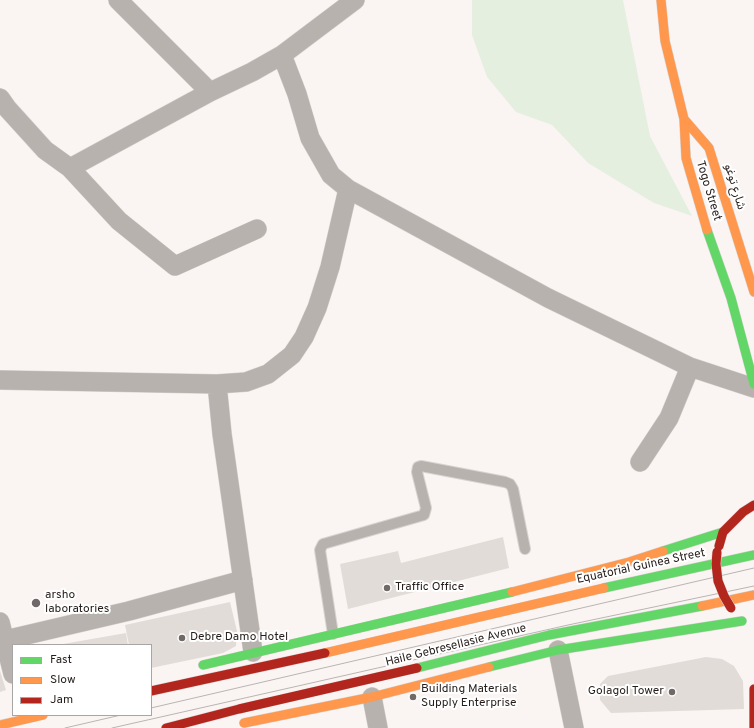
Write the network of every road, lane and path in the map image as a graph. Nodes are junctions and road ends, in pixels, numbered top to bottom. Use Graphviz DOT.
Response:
graph roads {
  1 [pos="118,0"];
  2 [pos="661,0"];
  3 [pos="345,2"];
  4 [pos="282,54"];
  5 [pos="210,92"];
  6 [pos="2,106"];
  7 [pos="684,120"];
  8 [pos="70,168"];
  9 [pos="348,189"];
  10 [pos="257,230"];
  11 [pos="754,292"];
  12 [pos="690,367"];
  13 [pos="0,380"];
  14 [pos="217,384"];
  15 [pos="754,384"];
  16 [pos="754,388"];
  17 [pos="640,462"];
  18 [pos="754,505"];
  19 [pos="723,532"];
  20 [pos="525,549"];
  21 [pos="754,555"];
  22 [pos="243,580"];
  23 [pos="572,595"];
  24 [pos="754,595"];
  25 [pos="0,622"];
  26 [pos="332,634"];
  27 [pos="5,640"];
  28 [pos="558,650"];
  29 [pos="254,652"];
  30 [pos="192,668"];
  31 [pos="12,670"];
  32 [pos="167,679"];
  33 [pos="152,689"];
  34 [pos="754,689"];
  35 [pos="152,690"];
  36 [pos="372,697"];
  37 [pos="33,716"];
  38 [pos="23,717"];
  39 [pos="0,725"];
  40 [pos="234,725"];
  41 [pos="166,728"];
  42 [pos="378,728"];
  43 [pos="574,728"];
  44 [pos="754,728"];
  1 -- 5 [label="street"];
  2 -- 7 [label="main road, Togo Street"];
  3 -- 4 [label="street"];
  4 -- 5 [label="street"];
  4 -- 9 [label="street"];
  5 -- 8 [label="street"];
  6 -- 8 [label="street"];
  7 -- 11 [label="main road, شارع توغو"];
  7 -- 15 [label="main road, Togo Street"];
  8 -- 10 [label="street"];
  9 -- 12 [label="street"];
  9 -- 14 [label="street"];
  12 -- 16 [label="street"];
  12 -- 17 [label="street"];
  13 -- 14 [label="street"];
  14 -- 22 [label="street"];
  18 -- 19 [label="main road, Equatorial Guinea Street"];
  19 -- 26 [label="main road"];
  19 -- 28 [label="main road, Equatorial Guinea Street, bridge"];
  20 -- 26 [label="lane"];
  21 -- 23 [label="main road, Equatorial Guinea Street"];
  22 -- 27 [label="street"];
  22 -- 29 [label="street"];
  23 -- 35 [label="main road, Haile Gebresellasie Avenue"];
  24 -- 41 [label="main road, Haile Gebresellasie Avenue"];
  25 -- 27 [label="street"];
  26 -- 29 [label="main road"];
  27 -- 31 [label="street"];
  28 -- 36 [label="main road"];
  28 -- 43 [label="street"];
  29 -- 30 [label="main road"];
  32 -- 33 [label="main road"];
  34 -- 44 [label="main road"];
  36 -- 40 [label="main road"];
  36 -- 42 [label="street"];
  37 -- 38 [label="main road"];
  38 -- 39 [label="main road"];
}
